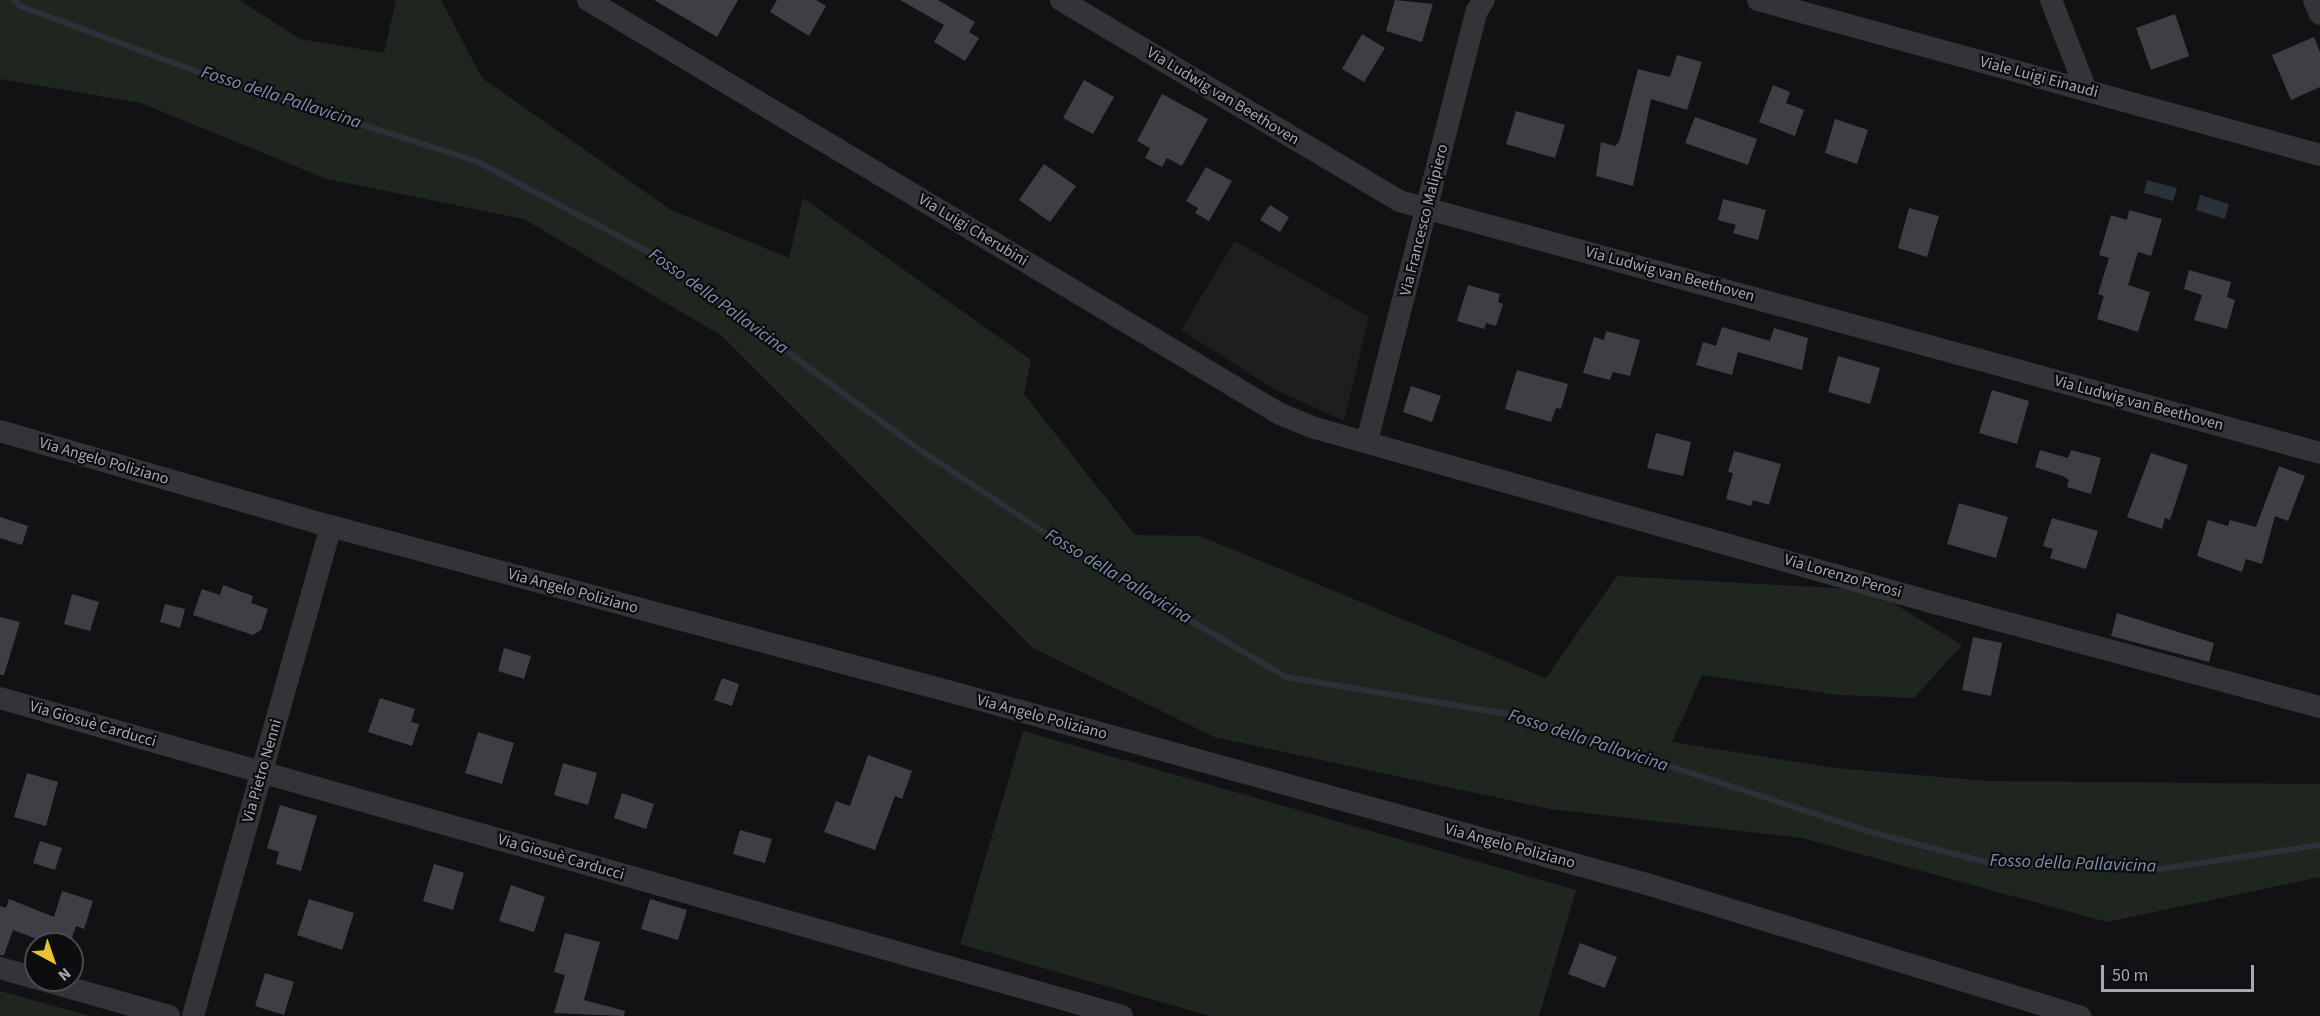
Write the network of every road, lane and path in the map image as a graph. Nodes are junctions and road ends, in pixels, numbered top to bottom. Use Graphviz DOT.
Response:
graph roads {
  1 [pos="588,0"];
  2 [pos="1061,0"];
  3 [pos="1484,0"];
  4 [pos="1758,0"];
  5 [pos="2051,0"];
  6 [pos="2314,0"];
  7 [pos="1789,5"];
  8 [pos="2320,14"];
  9 [pos="2086,90"];
  10 [pos="2320,155"];
  11 [pos="1428,207"];
  12 [pos="0,431"];
  13 [pos="1367,441"];
  14 [pos="2320,453"];
  15 [pos="331,526"];
  16 [pos="0,698"];
  17 [pos="2320,707"];
  18 [pos="262,772"];
  19 [pos="0,968"];
  20 [pos="24,975"];
  21 [pos="84,992"];
  22 [pos="169,1016"];
  23 [pos="193,1016"];
  24 [pos="1122,1016"];
  25 [pos="2080,1016"];
  1 -- 13 [label="street, Via Luigi Cherubini"];
  2 -- 11 [label="street, Via Ludwig van Beethoven"];
  3 -- 11 [label="street, Via Francesco Malipiero"];
  4 -- 7 [label="street, Viale Luigi Einaudi"];
  5 -- 9 [label="street"];
  6 -- 8 [label="street"];
  7 -- 9 [label="street, Viale Luigi Einaudi"];
  9 -- 10 [label="street, Viale Luigi Einaudi"];
  11 -- 13 [label="street, Via Francesco Malipiero"];
  11 -- 14 [label="street, Via Ludwig van Beethoven"];
  12 -- 15 [label="street, Via Angelo Poliziano"];
  13 -- 17 [label="street, Via Lorenzo Perosi"];
  15 -- 18 [label="street, Via Pietro Nenni"];
  15 -- 25 [label="street, Via Angelo Poliziano"];
  16 -- 18 [label="street, Via Giosuè Carducci"];
  18 -- 23 [label="street, Via Pietro Nenni"];
  18 -- 24 [label="street, Via Giosuè Carducci"];
  19 -- 20 [label="street"];
  21 -- 22 [label="street"];
}
